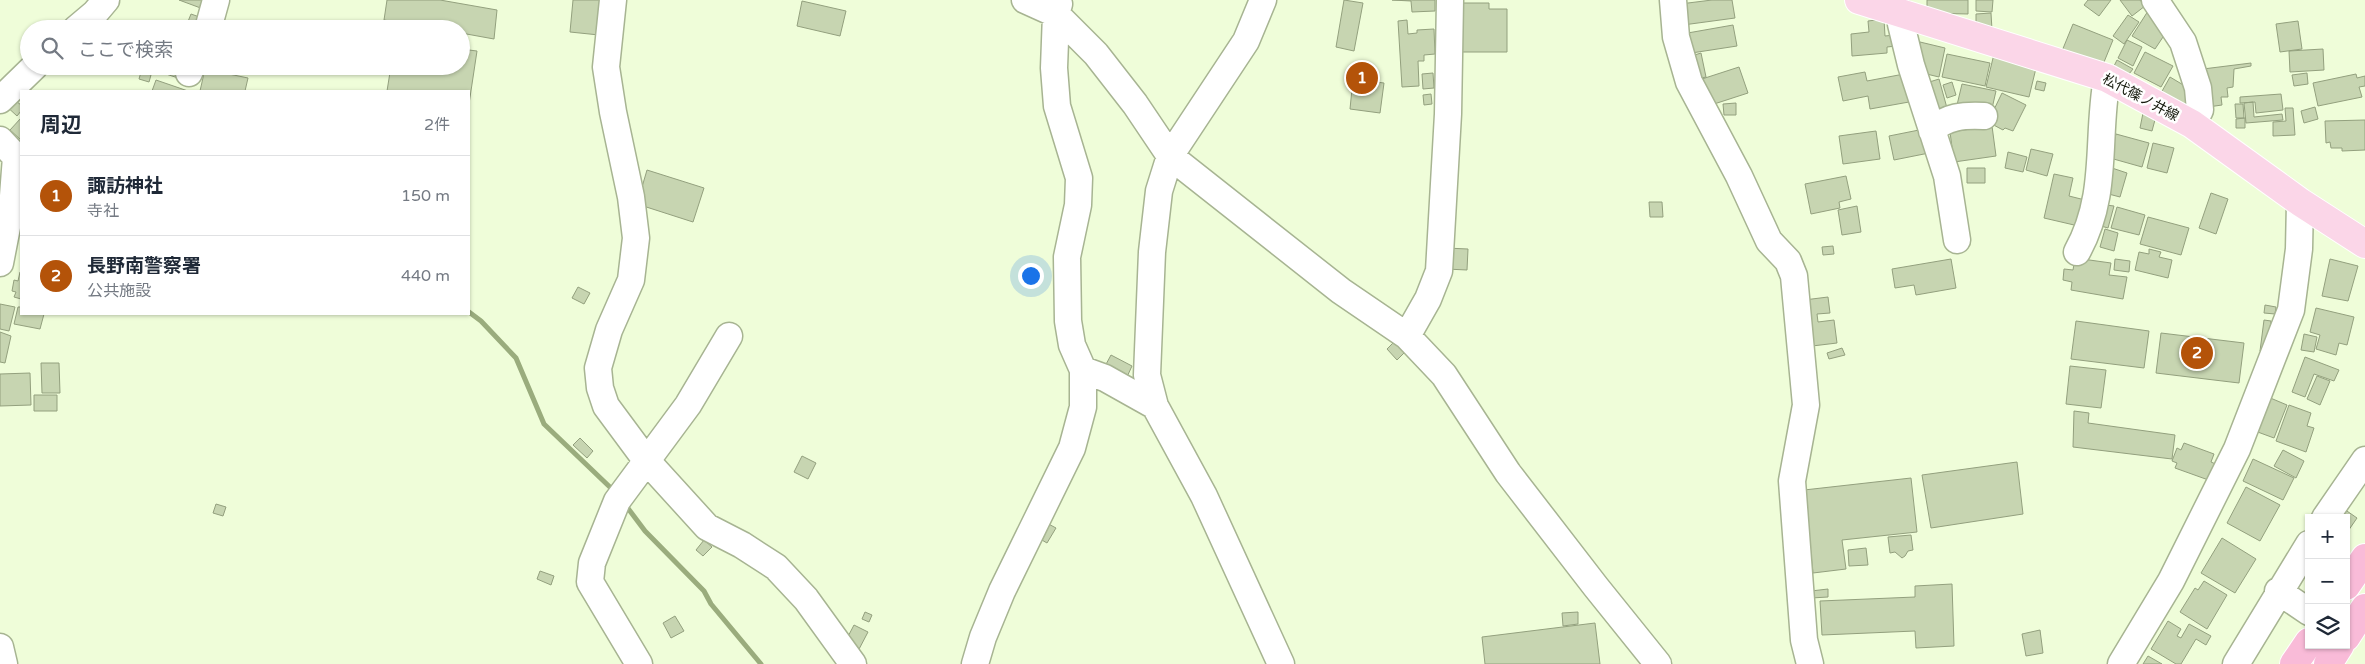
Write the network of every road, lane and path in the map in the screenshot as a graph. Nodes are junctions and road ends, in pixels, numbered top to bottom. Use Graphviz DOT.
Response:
graph roads {
  1 [pos="106,0"];
  2 [pos="216,0"];
  3 [pos="613,0"];
  4 [pos="1025,0"];
  5 [pos="1263,0"];
  6 [pos="1450,0"];
  7 [pos="1673,0"];
  8 [pos="2155,0"];
  9 [pos="1867,1"];
  10 [pos="1058,7"];
  11 [pos="1904,14"];
  12 [pos="87,20"];
  13 [pos="210,20"];
  14 [pos="26,75"];
  15 [pos="2107,78"];
  16 [pos="0,100"];
  17 [pos="1984,116"];
  18 [pos="2192,124"];
  19 [pos="1932,131"];
  20 [pos="0,140"];
  21 [pos="1170,156"];
  22 [pos="2300,202"];
  23 [pos="1957,240"];
  24 [pos="2365,244"];
  25 [pos="2077,252"];
  26 [pos="0,263"];
  27 [pos="729,336"];
  28 [pos="1407,336"];
  29 [pos="1083,370"];
  30 [pos="1155,406"];
  31 [pos="646,460"];
  32 [pos="2365,460"];
  33 [pos="2328,514"];
  34 [pos="2305,550"];
  35 [pos="2365,558"];
  36 [pos="2350,580"];
  37 [pos="2278,591"];
  38 [pos="2365,608"];
  39 [pos="2305,609"];
  40 [pos="2350,630"];
  41 [pos="0,647"];
  42 [pos="2305,648"];
  43 [pos="2337,649"];
  44 [pos="4,664"];
  45 [pos="639,664"];
  46 [pos="853,664"];
  47 [pos="975,664"];
  48 [pos="1281,664"];
  49 [pos="1658,664"];
  50 [pos="1810,664"];
  51 [pos="2121,664"];
  52 [pos="2236,664"];
  53 [pos="2294,664"];
  54 [pos="2328,664"];
  1 -- 12 [label="street"];
  2 -- 13 [label="street"];
  3 -- 31 [label="street"];
  4 -- 10 [label="street"];
  5 -- 21 [label="street"];
  6 -- 28 [label="street"];
  7 -- 50 [label="street"];
  8 -- 18 [label="street"];
  9 -- 11 [label="main road, 松代篠ノ井線"];
  10 -- 21 [label="street"];
  10 -- 29 [label="street"];
  11 -- 15 [label="main road, 松代篠ノ井線"];
  11 -- 19 [label="street"];
  14 -- 16 [label="street"];
  15 -- 18 [label="main road, 松代篠ノ井線"];
  15 -- 25 [label="street"];
  17 -- 19 [label="street"];
  18 -- 22 [label="main road, 松代篠ノ井線"];
  19 -- 23 [label="street"];
  20 -- 26 [label="street"];
  21 -- 28 [label="street"];
  21 -- 30 [label="street"];
  22 -- 24 [label="main road, 松代篠ノ井線"];
  22 -- 51 [label="street"];
  27 -- 31 [label="street"];
  28 -- 49 [label="street"];
  29 -- 30 [label="street"];
  29 -- 47 [label="street"];
  30 -- 48 [label="street"];
  31 -- 45 [label="street"];
  31 -- 46 [label="street"];
  32 -- 33 [label="street"];
  34 -- 37 [label="street"];
  35 -- 36 [label="highway"];
  37 -- 39 [label="street"];
  37 -- 52 [label="street"];
  38 -- 40 [label="highway"];
  41 -- 44 [label="street"];
  42 -- 53 [label="highway"];
  43 -- 54 [label="highway"];
}
